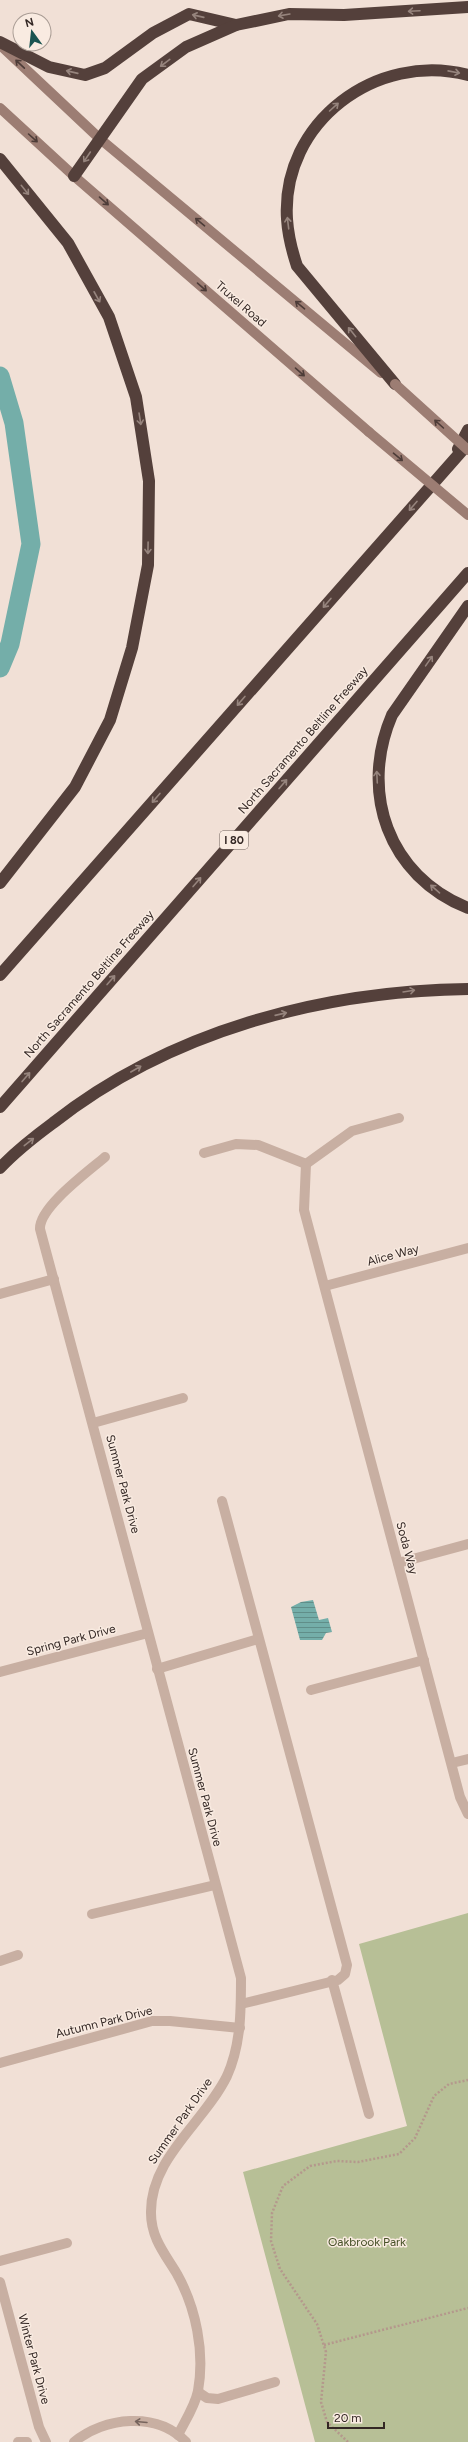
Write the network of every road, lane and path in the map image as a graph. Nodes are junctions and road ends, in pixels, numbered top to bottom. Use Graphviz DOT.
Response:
graph roads {
  1 [pos="468,7"];
  2 [pos="236,25"];
  3 [pos="0,44"];
  4 [pos="468,75"];
  5 [pos="0,108"];
  6 [pos="100,138"];
  7 [pos="0,159"];
  8 [pos="74,176"];
  9 [pos="395,384"];
  10 [pos="468,430"];
  11 [pos="468,444"];
  12 [pos="468,450"];
  13 [pos="448,466"];
  14 [pos="468,515"];
  15 [pos="468,572"];
  16 [pos="468,606"];
  17 [pos="0,883"];
  18 [pos="468,908"];
  19 [pos="0,975"];
  20 [pos="468,989"];
  21 [pos="0,1107"];
  22 [pos="399,1118"];
  23 [pos="204,1152"];
  24 [pos="105,1157"];
  25 [pos="306,1164"];
  26 [pos="0,1168"];
  27 [pos="468,1248"];
  28 [pos="54,1279"];
  29 [pos="325,1286"];
  30 [pos="0,1294"];
  31 [pos="183,1398"];
  32 [pos="93,1423"];
  33 [pos="222,1501"];
  34 [pos="468,1544"];
  35 [pos="398,1563"];
  36 [pos="148,1634"];
  37 [pos="258,1639"];
  38 [pos="424,1660"];
  39 [pos="157,1670"];
  40 [pos="0,1672"];
  41 [pos="311,1690"];
  42 [pos="468,1759"];
  43 [pos="452,1763"];
  44 [pos="468,1814"];
  45 [pos="216,1884"];
  46 [pos="92,1914"];
  47 [pos="18,1955"];
  48 [pos="0,1961"];
  49 [pos="332,1980"];
  50 [pos="241,2004"];
  51 [pos="240,2028"];
  52 [pos="0,2063"];
  53 [pos="468,2080"];
  54 [pos="369,2114"];
  55 [pos="67,2243"];
  56 [pos="0,2261"];
  57 [pos="0,2282"];
  58 [pos="468,2308"];
  59 [pos="324,2345"];
  60 [pos="275,2382"];
  61 [pos="198,2392"];
  62 [pos="178,2435"];
  63 [pos="18,2442"];
  64 [pos="27,2442"];
  65 [pos="46,2442"];
  66 [pos="74,2442"];
  67 [pos="186,2442"];
  68 [pos="348,2442"];
  1 -- 2 [label="highway, one-way"];
  2 -- 3 [label="highway, one-way"];
  2 -- 6 [label="highway, one-way"];
  6 -- 3 [label="main road, one-way"];
  9 -- 4 [label="highway, one-way"];
  5 -- 8 [label="main road, Truxel Road, one-way"];
  6 -- 8 [label="highway, one-way"];
  9 -- 6 [label="main road, one-way"];
  7 -- 17 [label="highway, one-way"];
  8 -- 14 [label="main road, Truxel Road, one-way, bridge"];
  12 -- 9 [label="main road, one-way, bridge"];
  10 -- 13 [label="highway"];
  11 -- 13 [label="highway"];
  13 -- 19 [label="highway, one-way"];
  21 -- 15 [label="highway, North Sacramento Beltline Freeway / I 80, one-way"];
  18 -- 16 [label="highway, one-way"];
  26 -- 20 [label="highway, one-way"];
  22 -- 25 [label="street"];
  23 -- 25 [label="street"];
  24 -- 28 [label="street, Summer Park Drive"];
  25 -- 29 [label="street, Soda Way"];
  27 -- 29 [label="street, Alice Way"];
  28 -- 30 [label="street"];
  28 -- 32 [label="street, Summer Park Drive"];
  29 -- 35 [label="street, Soda Way"];
  31 -- 32 [label="street"];
  32 -- 36 [label="street, Summer Park Drive"];
  33 -- 37 [label="street"];
  34 -- 35 [label="street"];
  35 -- 38 [label="street, Soda Way"];
  36 -- 39 [label="street, Summer Park Drive"];
  36 -- 40 [label="street, Spring Park Drive"];
  37 -- 39 [label="street"];
  37 -- 49 [label="street"];
  38 -- 41 [label="street"];
  38 -- 43 [label="street, Soda Way"];
  39 -- 45 [label="street, Summer Park Drive"];
  42 -- 43 [label="street"];
  43 -- 44 [label="street, Soda Way"];
  45 -- 46 [label="street"];
  45 -- 50 [label="street, Summer Park Drive"];
  47 -- 48 [label="street"];
  49 -- 50 [label="street"];
  49 -- 54 [label="street"];
  50 -- 51 [label="street, Summer Park Drive"];
  51 -- 52 [label="street, Autumn Park Drive"];
  51 -- 61 [label="street, Summer Park Drive"];
  53 -- 59 [label="path"];
  55 -- 56 [label="street"];
  57 -- 65 [label="street, Winter Park Drive"];
  58 -- 59 [label="path"];
  59 -- 68 [label="path"];
  60 -- 61 [label="street"];
  61 -- 62 [label="street, Summer Park Drive"];
  62 -- 66 [label="street, one-way"];
  62 -- 67 [label="street"];
  63 -- 64 [label="street"];
}
